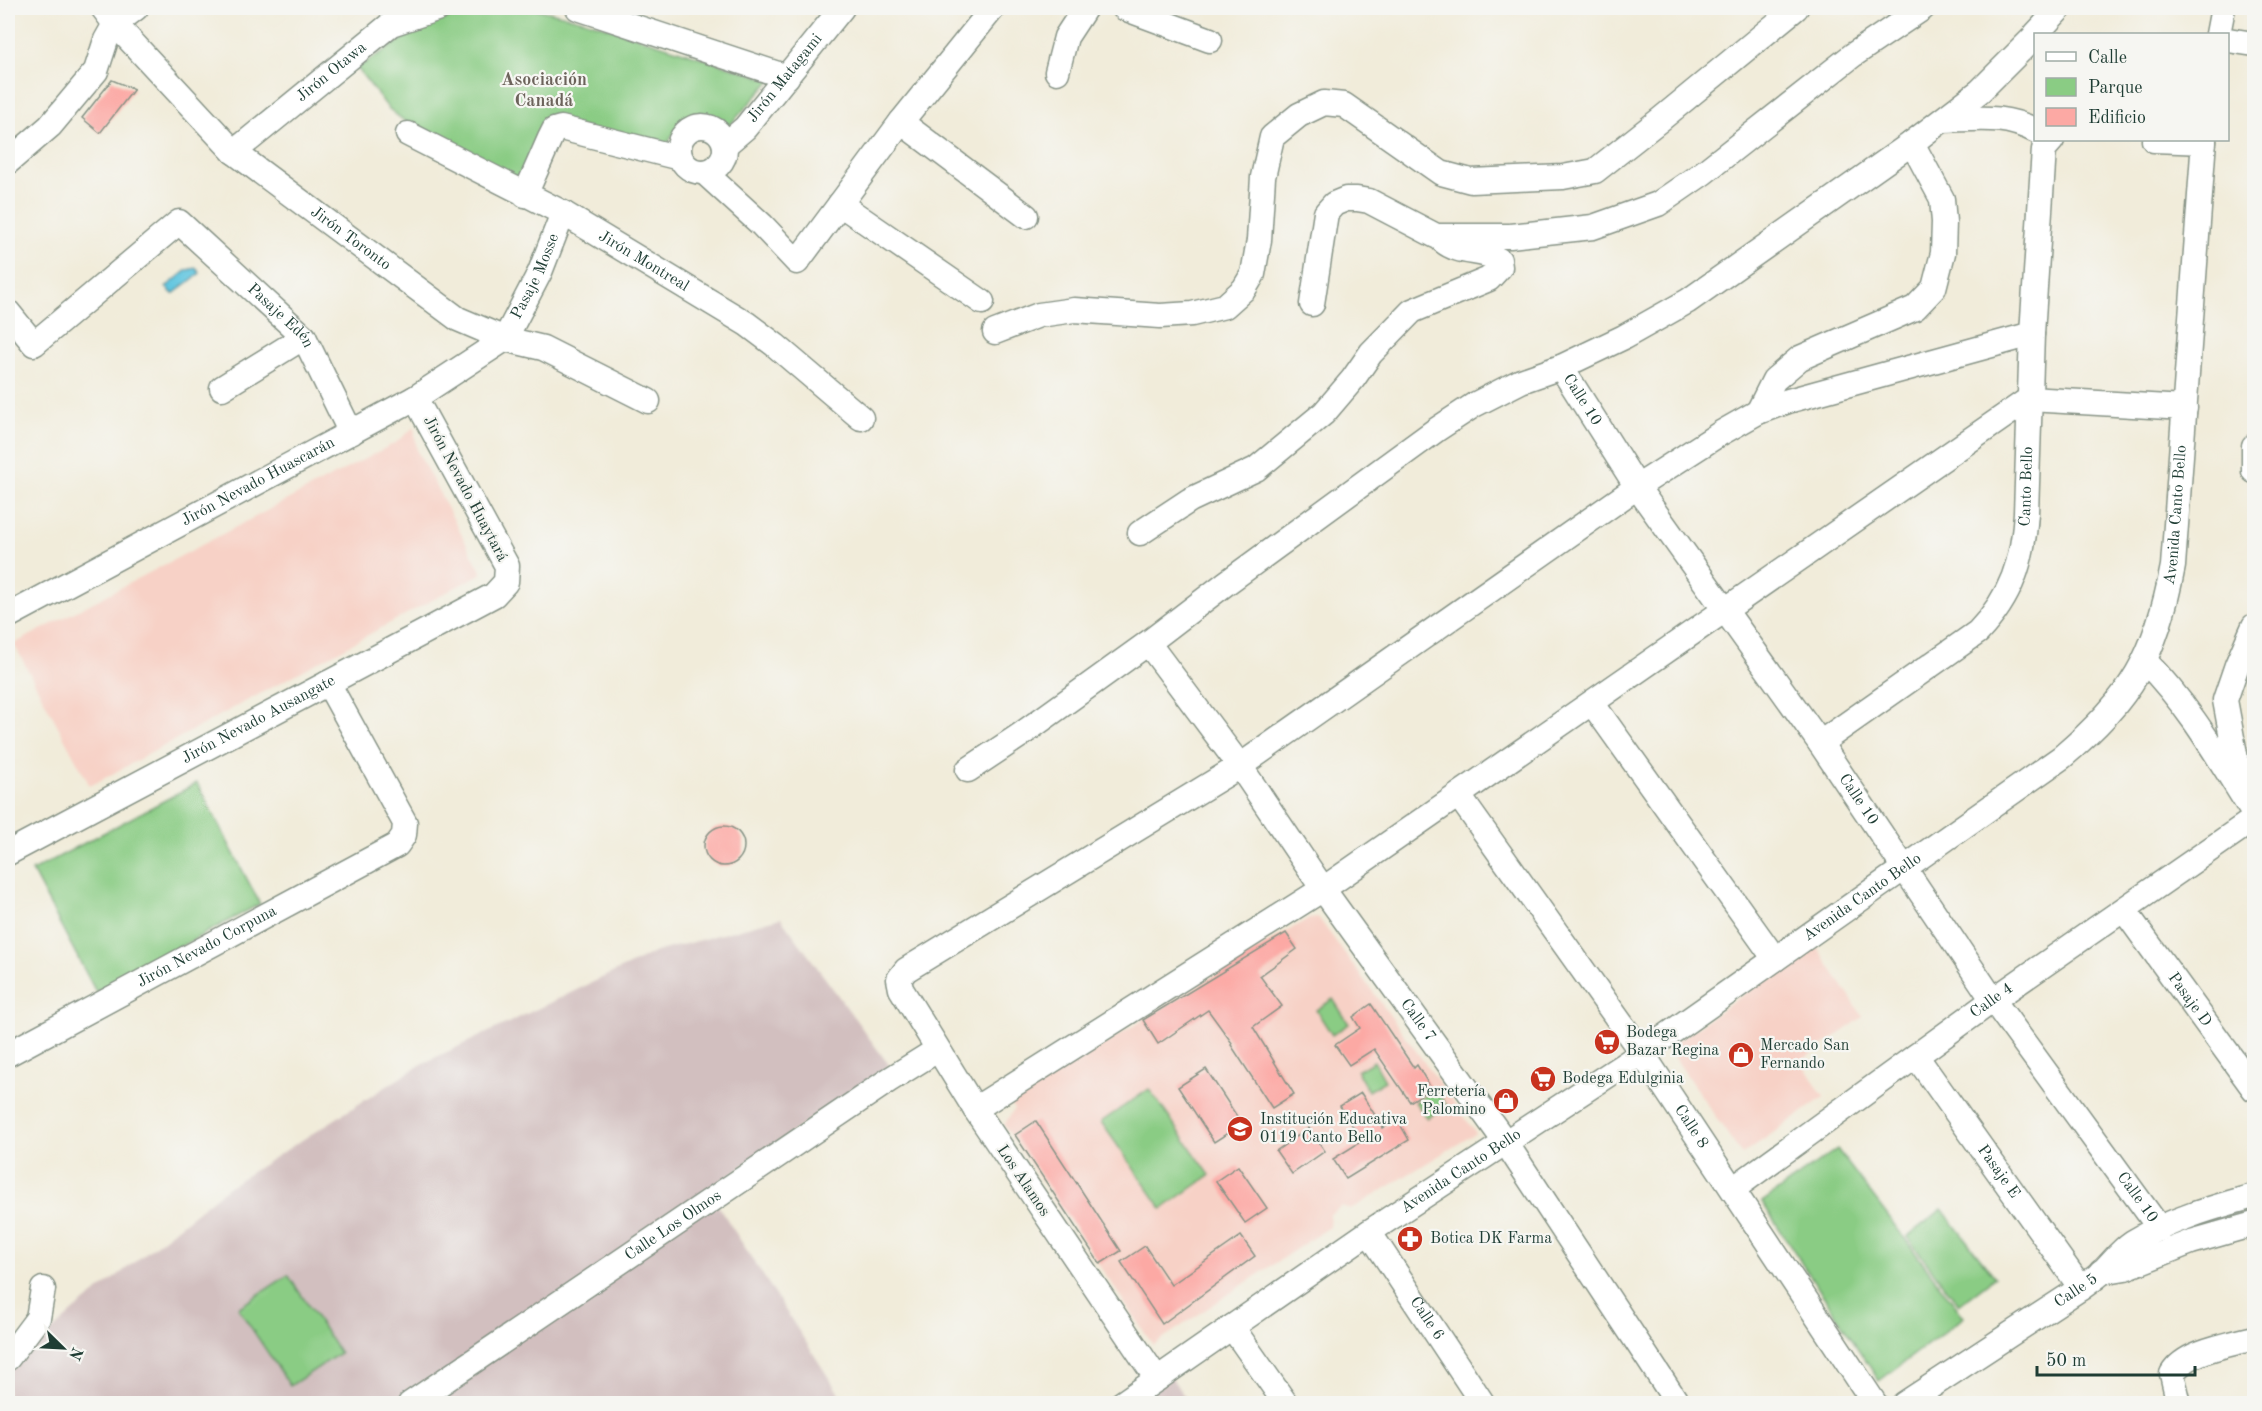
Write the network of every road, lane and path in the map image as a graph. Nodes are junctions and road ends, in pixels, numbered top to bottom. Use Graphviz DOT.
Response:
graph roads {
  1 [pos="136,8"];
  2 [pos="439,8"];
  3 [pos="578,8"];
  4 [pos="842,8"];
  5 [pos="993,8"];
  6 [pos="1085,8"];
  7 [pos="1124,8"];
  8 [pos="1796,8"];
  9 [pos="1923,8"];
  10 [pos="2060,8"];
  11 [pos="2223,8"];
  12 [pos="109,16"];
  13 [pos="2038,33"];
  14 [pos="2218,33"];
  15 [pos="2034,37"];
  16 [pos="1210,40"];
  17 [pos="2229,40"];
  18 [pos="2254,44"];
  19 [pos="1057,72"];
  20 [pos="786,77"];
  21 [pos="1943,120"];
  22 [pos="901,122"];
  23 [pos="2034,130"];
  24 [pos="408,134"];
  25 [pos="2051,141"];
  26 [pos="2204,141"];
  27 [pos="1912,143"];
  28 [pos="725,145"];
  29 [pos="234,152"];
  30 [pos="680,158"];
  31 [pos="8,162"];
  32 [pos="704,172"];
  33 [pos="525,195"];
  34 [pos="840,204"];
  35 [pos="562,213"];
  36 [pos="1026,216"];
  37 [pos="1436,236"];
  38 [pos="982,302"];
  39 [pos="1312,304"];
  40 [pos="8,312"];
  41 [pos="995,332"];
  42 [pos="2032,334"];
  43 [pos="304,337"];
  44 [pos="505,339"];
  45 [pos="1561,367"];
  46 [pos="222,388"];
  47 [pos="415,398"];
  48 [pos="2029,399"];
  49 [pos="648,401"];
  50 [pos="2185,408"];
  51 [pos="1758,411"];
  52 [pos="861,418"];
  53 [pos="351,433"];
  54 [pos="2254,446"];
  55 [pos="2254,471"];
  56 [pos="1636,487"];
  57 [pos="1140,533"];
  58 [pos="506,582"];
  59 [pos="1724,609"];
  60 [pos="8,616"];
  61 [pos="2254,626"];
  62 [pos="1148,643"];
  63 [pos="2145,661"];
  64 [pos="2244,672"];
  65 [pos="328,683"];
  66 [pos="1592,703"];
  67 [pos="1820,743"];
  68 [pos="1240,766"];
  69 [pos="968,770"];
  70 [pos="1459,796"];
  71 [pos="2249,806"];
  72 [pos="2254,819"];
  73 [pos="8,853"];
  74 [pos="1904,867"];
  75 [pos="1323,889"];
  76 [pos="2124,910"];
  77 [pos="1775,959"];
  78 [pos="1993,1000"];
  79 [pos="937,1050"];
  80 [pos="1642,1053"];
  81 [pos="8,1054"];
  82 [pos="1916,1056"];
  83 [pos="2254,1089"];
  84 [pos="975,1109"];
  85 [pos="1506,1143"];
  86 [pos="1733,1190"];
  87 [pos="2254,1196"];
  88 [pos="2254,1224"];
  89 [pos="2160,1228"];
  90 [pos="1369,1232"];
  91 [pos="2102,1272"];
  92 [pos="2080,1288"];
  93 [pos="43,1289"];
  94 [pos="1232,1327"];
  95 [pos="2254,1338"];
  96 [pos="8,1359"];
  97 [pos="1156,1379"];
  98 [pos="410,1404"];
  99 [pos="1121,1404"];
  100 [pos="1286,1404"];
  101 [pos="1483,1404"];
  102 [pos="1678,1404"];
  103 [pos="1875,1404"];
  104 [pos="1904,1404"];
  105 [pos="2179,1404"];
  1 -- 12 [label="street"];
  2 -- 29 [label="street, Jirón Otawa"];
  3 -- 20 [label="street"];
  4 -- 20 [label="street, Jirón Matagami"];
  5 -- 22 [label="street"];
  6 -- 19 [label="street"];
  7 -- 16 [label="street"];
  8 -- 41 [label="street"];
  9 -- 37 [label="street"];
  10 -- 13 [label="street"];
  11 -- 14 [label="street"];
  12 -- 29 [label="street, Jirón Toronto"];
  12 -- 31 [label="street"];
  15 -- 21 [label="street"];
  17 -- 18 [label="street"];
  20 -- 28 [label="street, Jirón Matagami"];
  21 -- 23 [label="street"];
  21 -- 27 [label="street"];
  22 -- 34 [label="street"];
  22 -- 36 [label="street"];
  24 -- 33 [label="street, Jirón Montreal"];
  25 -- 42 [label="street, Canto Bello"];
  26 -- 50 [label="street, Avenida Canto Bello"];
  27 -- 45 [label="street"];
  27 -- 51 [label="street"];
  28 -- 30 [label="street"];
  28 -- 32 [label="street"];
  29 -- 44 [label="street, Jirón Toronto"];
  30 -- 32 [label="street"];
  30 -- 33 [label="street"];
  32 -- 34 [label="street"];
  33 -- 35 [label="street, Jirón Montreal"];
  34 -- 38 [label="street"];
  35 -- 44 [label="street, Pasaje Mosse"];
  35 -- 52 [label="street, Jirón Montreal"];
  37 -- 39 [label="street"];
  37 -- 57 [label="street"];
  40 -- 43 [label="street, Pasaje Edén"];
  42 -- 48 [label="street, Canto Bello"];
  42 -- 51 [label="street"];
  43 -- 46 [label="street"];
  43 -- 53 [label="street, Pasaje Edén"];
  44 -- 47 [label="street, Jirón Nevado Huascarán"];
  44 -- 49 [label="street, Jirón Toronto"];
  45 -- 56 [label="street, Calle 10"];
  45 -- 62 [label="street"];
  47 -- 53 [label="street, Jirón Nevado Huascarán"];
  47 -- 58 [label="street, Jirón Nevado Huaytará"];
  48 -- 50 [label="street"];
  48 -- 59 [label="street"];
  48 -- 67 [label="street, Canto Bello"];
  50 -- 63 [label="street, Avenida Canto Bello"];
  51 -- 56 [label="street"];
  53 -- 60 [label="street, Jirón Nevado Huascarán"];
  54 -- 55 [label="street"];
  56 -- 59 [label="street, Calle 10"];
  56 -- 68 [label="street"];
  58 -- 65 [label="street, Jirón Nevado Ausangate"];
  59 -- 66 [label="street"];
  59 -- 67 [label="street, Calle 10"];
  61 -- 64 [label="street"];
  62 -- 68 [label="street, Calle 7"];
  62 -- 69 [label="street"];
  63 -- 71 [label="street"];
  63 -- 74 [label="street, Avenida Canto Bello"];
  64 -- 71 [label="street"];
  65 -- 73 [label="street, Jirón Nevado Ausangate"];
  65 -- 81 [label="street, Jirón Nevado Corpuna"];
  66 -- 70 [label="street"];
  66 -- 77 [label="street"];
  67 -- 74 [label="street, Calle 10"];
  68 -- 75 [label="street, Calle 7"];
  68 -- 79 [label="street, Los Alamos"];
  70 -- 75 [label="street"];
  70 -- 80 [label="street, Calle 8"];
  72 -- 76 [label="street, Calle 4"];
  74 -- 77 [label="street, Avenida Canto Bello"];
  74 -- 78 [label="street, Calle 10"];
  75 -- 84 [label="street"];
  75 -- 85 [label="street, Calle 7"];
  76 -- 78 [label="street, Calle 4"];
  76 -- 83 [label="street, Pasaje D"];
  77 -- 80 [label="street, Avenida Canto Bello"];
  78 -- 82 [label="street, Calle 4"];
  78 -- 89 [label="street, Calle 10"];
  79 -- 84 [label="street, Los Alamos"];
  79 -- 98 [label="street, Calle Los Olmos"];
  80 -- 85 [label="street, Avenida Canto Bello"];
  80 -- 86 [label="street, Calle 8"];
  82 -- 86 [label="street, Calle 4"];
  82 -- 92 [label="street, Pasaje E"];
  84 -- 97 [label="street, Los Alamos"];
  85 -- 90 [label="street, Avenida Canto Bello"];
  85 -- 102 [label="street, Calle 7"];
  86 -- 103 [label="street, Calle 8"];
  87 -- 89 [label="street, Calle 5"];
  88 -- 91 [label="street"];
  89 -- 91 [label="street, Calle 5"];
  90 -- 94 [label="street, Avenida Canto Bello"];
  90 -- 101 [label="street, Calle 6"];
  91 -- 92 [label="street, Calle 5"];
  92 -- 104 [label="street, Calle 5"];
  93 -- 96 [label="street"];
  94 -- 97 [label="street, Avenida Canto Bello"];
  94 -- 100 [label="street"];
  95 -- 105 [label="street"];
  97 -- 99 [label="street, Avenida Canto Bello"];
}
